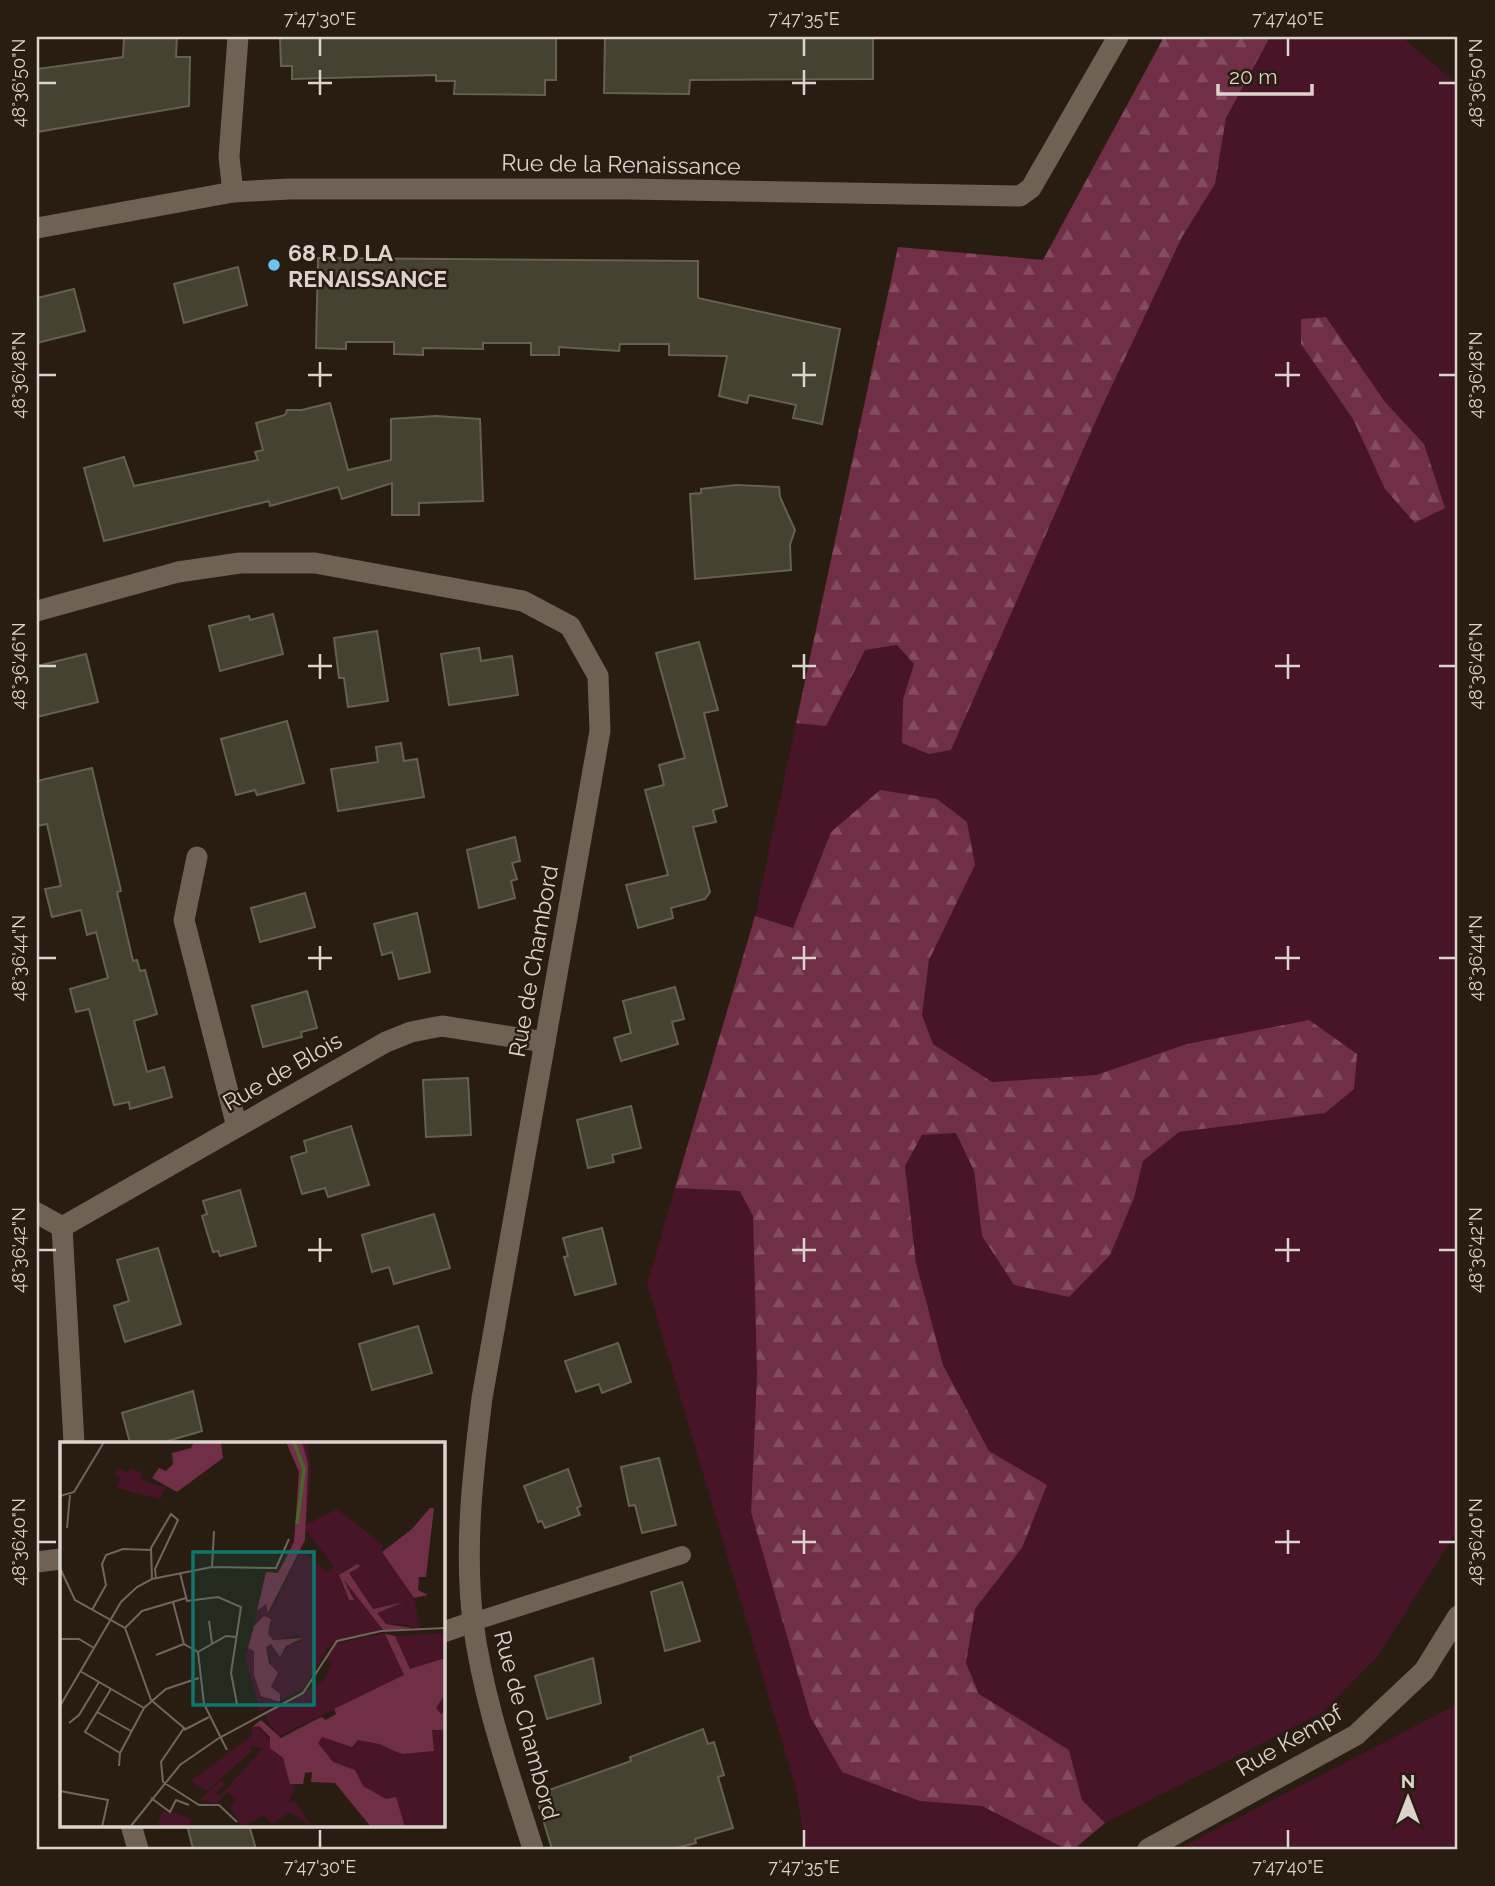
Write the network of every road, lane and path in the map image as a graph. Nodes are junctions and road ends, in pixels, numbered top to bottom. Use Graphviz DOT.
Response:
graph roads {
  1 [pos="238,37"];
  2 [pos="1118,37"];
  3 [pos="233,192"];
  4 [pos="37,228"];
  5 [pos="37,611"];
  6 [pos="197,858"];
  7 [pos="545,1042"];
  8 [pos="237,1127"];
  9 [pos="37,1213"];
  10 [pos="62,1227"];
  11 [pos="75,1442"];
  12 [pos="682,1555"];
  13 [pos="60,1559"];
  14 [pos="37,1562"];
  15 [pos="1458,1616"];
  16 [pos="474,1622"];
  17 [pos="444,1632"];
  18 [pos="131,1826"];
  19 [pos="138,1849"];
  20 [pos="533,1849"];
  21 [pos="1149,1849"];
  1 -- 3 [label="street"];
  2 -- 3 [label="street, Rue de la Renaissance"];
  3 -- 4 [label="street, Rue de la Renaissance"];
  5 -- 7 [label="street, Rue de Chambord"];
  6 -- 8 [label="street"];
  7 -- 8 [label="street, Rue de Blois"];
  7 -- 16 [label="street, Rue de Chambord"];
  8 -- 10 [label="street, Rue de Blois"];
  9 -- 10 [label="street"];
  10 -- 11 [label="street"];
  12 -- 16 [label="lane"];
  13 -- 14 [label="street"];
  15 -- 21 [label="street, Rue Kempf"];
  16 -- 17 [label="street"];
  16 -- 20 [label="street, Rue de Chambord"];
  18 -- 19 [label="street"];
}
